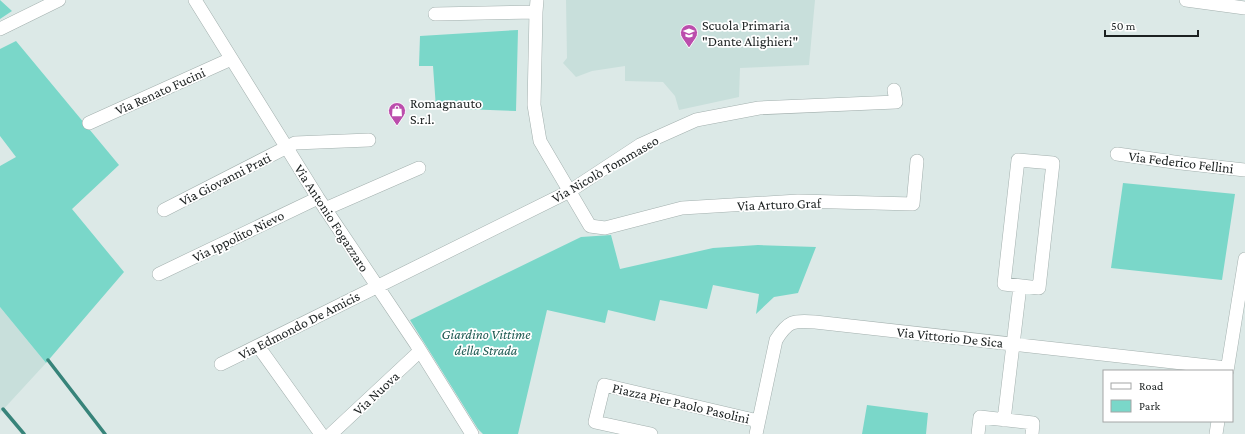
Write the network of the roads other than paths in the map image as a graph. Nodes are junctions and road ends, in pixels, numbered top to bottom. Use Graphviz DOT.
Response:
graph roads {
  1 [pos="59,0"];
  2 [pos="195,0"];
  3 [pos="1186,0"];
  4 [pos="537,6"];
  5 [pos="1245,8"];
  6 [pos="435,14"];
  7 [pos="0,29"];
  8 [pos="231,59"];
  9 [pos="895,96"];
  10 [pos="89,124"];
  11 [pos="369,140"];
  12 [pos="286,148"];
  13 [pos="1118,154"];
  14 [pos="917,161"];
  15 [pos="418,168"];
  16 [pos="1245,170"];
  17 [pos="570,191"];
  18 [pos="318,198"];
  19 [pos="325,209"];
  20 [pos="164,210"];
  21 [pos="1245,259"];
  22 [pos="159,274"];
  23 [pos="376,286"];
  24 [pos="1020,286"];
  25 [pos="1013,343"];
  26 [pos="258,346"];
  27 [pos="420,351"];
  28 [pos="221,364"];
  29 [pos="1227,369"];
  30 [pos="1004,420"];
  31 [pos="758,421"];
  32 [pos="1218,422"];
  33 [pos="321,434"];
  34 [pos="331,434"];
  35 [pos="472,434"];
  36 [pos="651,434"];
  37 [pos="756,434"];
  38 [pos="978,434"];
  39 [pos="1032,434"];
  40 [pos="1216,434"];
  1 -- 7 [label="street"];
  2 -- 8 [label="street, Via Antonio Fogazzaro"];
  3 -- 5 [label="street"];
  4 -- 6 [label="street"];
  4 -- 17 [label="street"];
  8 -- 10 [label="street, Via Renato Fucini"];
  8 -- 12 [label="street, Via Antonio Fogazzaro"];
  9 -- 17 [label="street, Via Nicolò Tommaseo"];
  11 -- 12 [label="street, Via Giovanni Prati"];
  12 -- 18 [label="street, Via Antonio Fogazzaro"];
  12 -- 20 [label="street, Via Giovanni Prati"];
  13 -- 16 [label="street, Via Federico Fellini"];
  14 -- 17 [label="street, Via Arturo Graf"];
  15 -- 19 [label="street"];
  17 -- 23 [label="street, Via Nicolò Tommaseo"];
  18 -- 19 [label="street, Via Antonio Fogazzaro"];
  18 -- 22 [label="street, Via Ippolito Nievo"];
  19 -- 23 [label="street, Via Antonio Fogazzaro"];
  21 -- 29 [label="street"];
  23 -- 26 [label="street, Via Edmondo De Amicis"];
  23 -- 27 [label="street, Via Antonio Fogazzaro"];
  24 -- 24 [label="street"];
  24 -- 25 [label="street"];
  25 -- 29 [label="street, Via Vittorio De Sica"];
  25 -- 30 [label="street"];
  25 -- 31 [label="street, Via Vittorio De Sica"];
  26 -- 28 [label="street, Via Edmondo De Amicis"];
  26 -- 33 [label="street"];
  27 -- 34 [label="street, Via Nuova"];
  27 -- 35 [label="street, Via Antonio Fogazzaro"];
  30 -- 38 [label="street"];
  30 -- 39 [label="street"];
  31 -- 36 [label="street, Piazza Pier Paolo Pasolini"];
  31 -- 37 [label="street, Via Vittorio De Sica"];
  32 -- 40 [label="street"];
}
